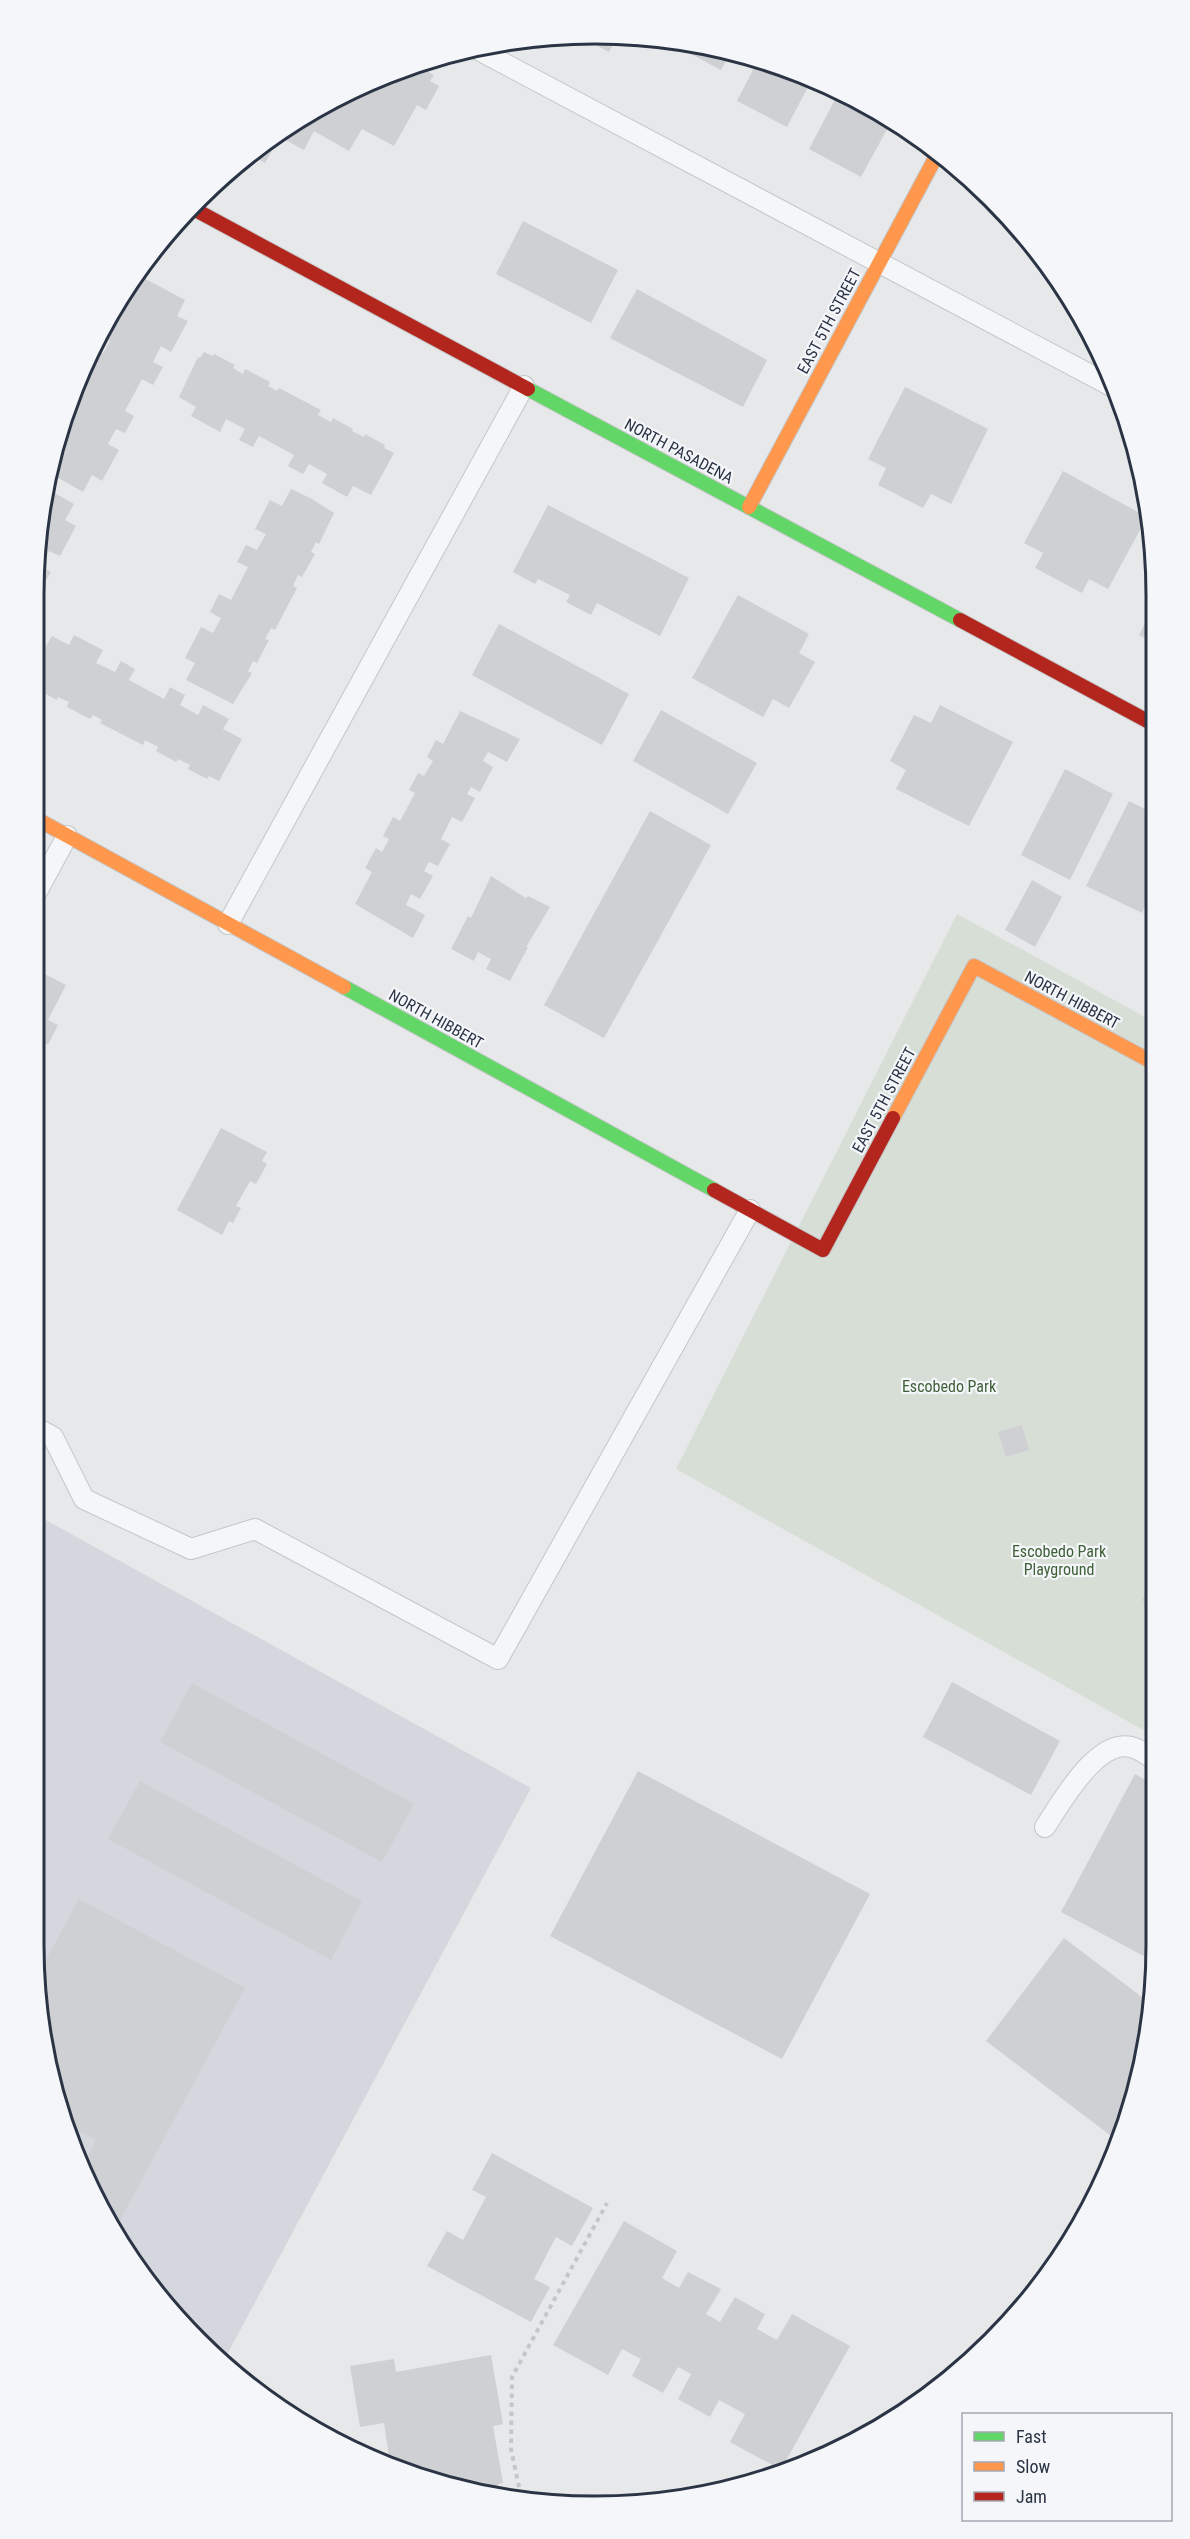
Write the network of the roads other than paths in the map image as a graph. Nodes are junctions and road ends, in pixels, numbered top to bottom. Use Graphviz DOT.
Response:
graph roads {
  1 [pos="485,54"];
  2 [pos="934,160"];
  3 [pos="199,212"];
  4 [pos="879,263"];
  5 [pos="1104,382"];
  6 [pos="524,386"];
  7 [pos="749,507"];
  8 [pos="1146,720"];
  9 [pos="44,823"];
  10 [pos="67,836"];
  11 [pos="44,879"];
  12 [pos="228,924"];
  13 [pos="974,966"];
  14 [pos="1146,1059"];
  15 [pos="750,1210"];
  16 [pos="823,1250"];
  17 [pos="44,1432"];
  18 [pos="1146,1755"];
  19 [pos="1045,1827"];
  1 -- 4 [label="lane"];
  2 -- 4 [label="street, EAST 5TH STREET"];
  3 -- 6 [label="street, NORTH PASADENA"];
  4 -- 5 [label="lane"];
  4 -- 7 [label="street, EAST 5TH STREET"];
  6 -- 7 [label="street, NORTH PASADENA"];
  6 -- 12 [label="lane"];
  7 -- 8 [label="street, NORTH PASADENA"];
  9 -- 10 [label="street, NORTH HIBBERT"];
  10 -- 11 [label="lane"];
  10 -- 12 [label="street, NORTH HIBBERT"];
  12 -- 15 [label="street, NORTH HIBBERT"];
  13 -- 14 [label="street, NORTH HIBBERT"];
  13 -- 16 [label="street, EAST 5TH STREET"];
  15 -- 16 [label="street, NORTH HIBBERT"];
  15 -- 17 [label="lane"];
  18 -- 19 [label="lane"];
}
